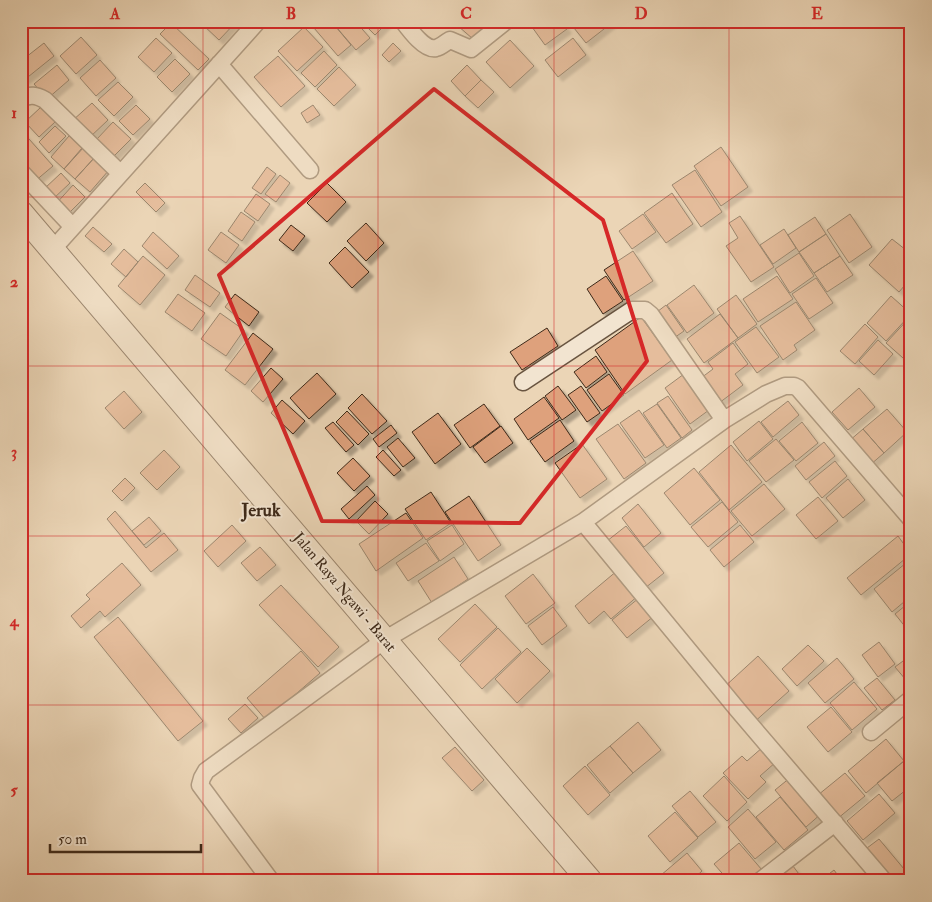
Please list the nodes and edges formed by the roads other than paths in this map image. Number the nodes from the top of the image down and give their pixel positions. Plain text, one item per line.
1 (258, 21) edge
2 (403, 21) edge
3 (506, 21) edge
4 (219, 64) junction
5 (21, 99) edge
6 (310, 170) dead end
7 (21, 172) edge
8 (120, 173) junction
9 (21, 213) edge
10 (63, 237) junction
11 (523, 382) dead end
12 (724, 420) junction
13 (911, 519) edge
14 (583, 522) junction
15 (386, 640) junction
16 (911, 699) edge
17 (871, 732) dead end
18 (835, 823) junction
19 (271, 881) edge
20 (590, 881) edge
21 (760, 881) edge
22 (884, 881) edge

1 - 4 street
2 - 3 street
4 - 6 street
4 - 8 street
5 - 8 street
7 - 10 street
8 - 10 street
9 - 10 main road, Jalan Raya Ngawi - Barat
10 - 15 main road, Jalan Raya Ngawi - Barat
11 - 12 street
12 - 13 street
12 - 14 street
14 - 15 street
14 - 18 street
15 - 19 street
15 - 20 main road, Jalan Raya Ngawi - Barat
16 - 17 street
18 - 21 street
18 - 22 street

